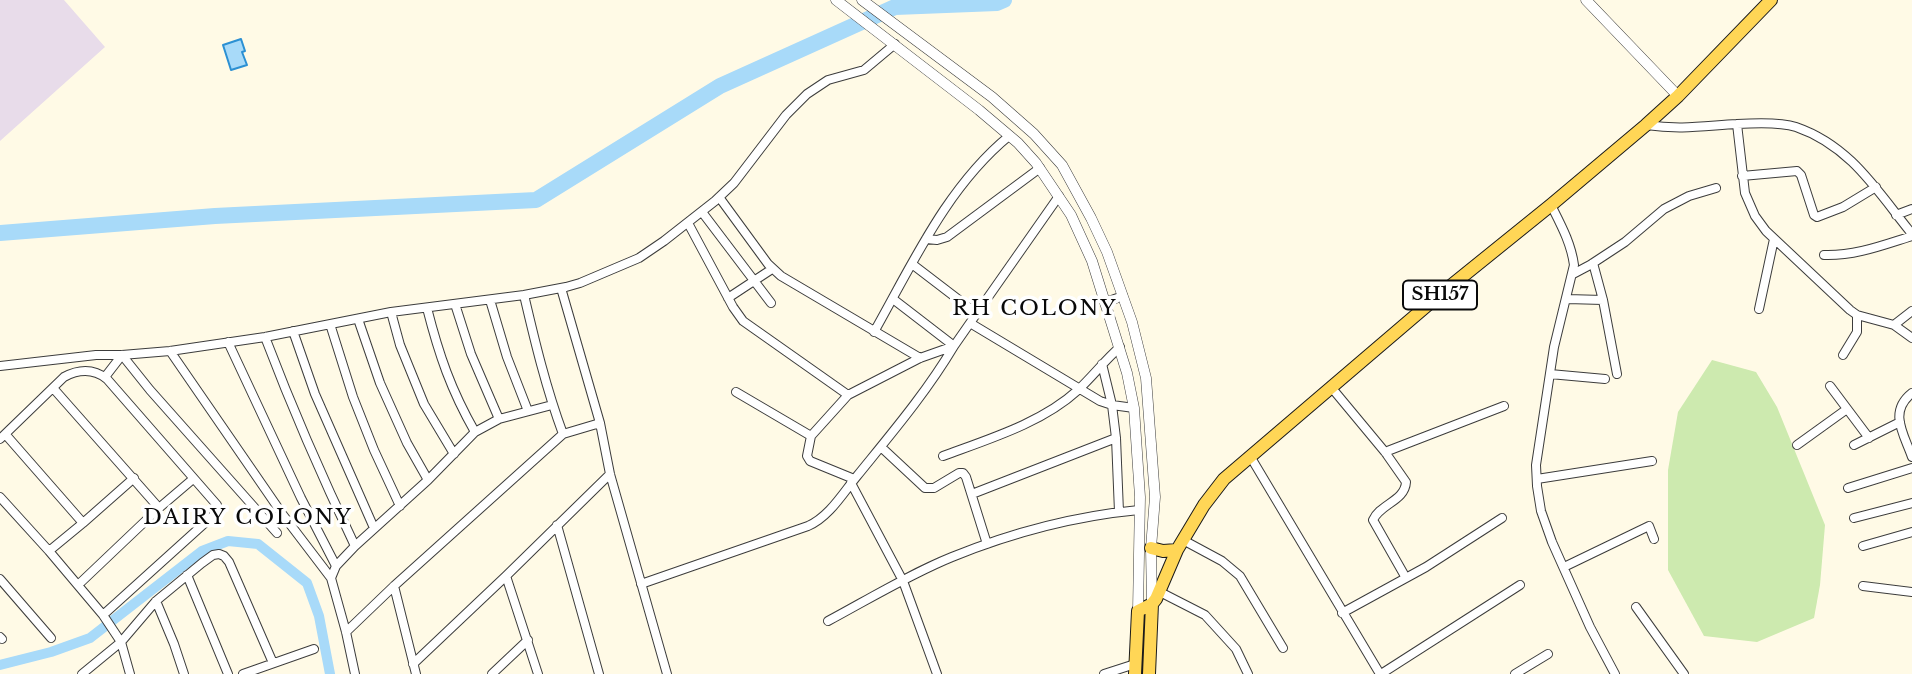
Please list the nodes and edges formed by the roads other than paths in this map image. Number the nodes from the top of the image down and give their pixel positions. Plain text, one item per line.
1 (836, 0) edge
2 (862, 0) edge
3 (1586, 0) edge
4 (1771, 0) edge
5 (892, 42) junction
6 (1678, 96) junction
7 (1737, 124) junction
8 (1646, 125) junction
9 (1005, 139) junction
10 (1036, 171) junction
11 (1742, 176) junction
12 (1875, 187) junction
13 (1716, 188) dead end
14 (1059, 196) junction
15 (719, 197) junction
16 (1551, 205) junction
17 (1912, 209) edge
18 (702, 212) junction
19 (1896, 215) junction
20 (688, 223) junction
21 (1912, 235) edge
22 (926, 239) junction
23 (1774, 239) junction
24 (1824, 255) dead end
25 (1593, 263) junction
26 (912, 264) junction
27 (772, 269) junction
28 (1573, 274) junction
29 (755, 282) junction
30 (563, 287) junction
31 (524, 295) junction
32 (1123, 296) junction
33 (728, 298) junction
34 (892, 299) junction
35 (1567, 299) junction
36 (490, 300) junction
37 (1603, 300) junction
38 (1106, 302) junction
39 (771, 303) dead end
40 (455, 304) junction
41 (427, 308) junction
42 (1759, 309) dead end
43 (391, 312) junction
44 (1912, 312) edge
45 (976, 313) junction
46 (1857, 314) junction
47 (358, 319) junction
48 (970, 323) junction
49 (330, 324) junction
50 (1894, 325) junction
51 (293, 331) junction
52 (874, 332) junction
53 (265, 337) junction
54 (1912, 338) edge
55 (228, 342) junction
56 (954, 346) junction
57 (1120, 347) junction
58 (170, 351) junction
59 (122, 355) junction
60 (1843, 355) dead end
61 (920, 358) junction
62 (1102, 364) junction
63 (0, 366) edge
64 (1550, 374) junction
65 (1617, 374) dead end
66 (105, 377) junction
67 (1605, 379) dead end
68 (1830, 386) dead end
69 (1331, 387) junction
70 (53, 388) junction
71 (1079, 389) junction
72 (736, 392) dead end
73 (1912, 393) edge
74 (848, 395) junction
75 (552, 405) junction
76 (1112, 405) junction
77 (1504, 406) dead end
78 (1135, 408) junction
79 (1847, 410) junction
80 (528, 411) junction
81 (499, 419) junction
82 (1900, 422) junction
83 (600, 423) junction
84 (475, 432) junction
85 (563, 434) junction
86 (811, 436) junction
87 (3, 437) edge
88 (1116, 438) junction
89 (1869, 438) junction
90 (1797, 445) dead end
91 (1854, 445) dead end
92 (1910, 446) edge
93 (881, 447) junction
94 (1385, 452) junction
95 (454, 454) junction
96 (943, 456) dead end
97 (1250, 456) junction
98 (1912, 457) edge
99 (1652, 461) dead end
100 (1912, 468) edge
101 (610, 474) junction
102 (134, 478) junction
103 (193, 479) junction
104 (428, 480) junction
105 (1536, 480) junction
106 (853, 481) junction
107 (1848, 488) dead end
108 (972, 494) junction
109 (0, 498) edge
110 (1912, 503) edge
111 (400, 506) junction
112 (159, 508) junction
113 (1139, 510) junction
114 (1119, 512) junction
115 (1502, 518) dead end
116 (1854, 518) dead end
117 (83, 523) junction
118 (557, 525) junction
119 (374, 528) junction
120 (1912, 532) edge
121 (278, 533) dead end
122 (1654, 539) dead end
123 (986, 544) junction
124 (1180, 545) junction
125 (355, 546) junction
126 (1863, 546) dead end
127 (1151, 548) junction
128 (49, 551) junction
129 (336, 566) junction
130 (1564, 567) junction
131 (187, 575) junction
132 (506, 576) junction
133 (331, 578) junction
134 (1406, 578) junction
135 (0, 579) edge
136 (903, 581) junction
137 (641, 584) junction
138 (78, 585) junction
139 (1520, 585) dead end
140 (394, 586) junction
141 (1863, 586) dead end
142 (1160, 592) junction
143 (1912, 592) edge
144 (156, 601) junction
145 (1152, 604) junction
146 (1636, 607) dead end
147 (1138, 611) junction
148 (1342, 613) junction
149 (103, 615) junction
150 (828, 621) dead end
151 (346, 632) junction
152 (51, 638) dead end
153 (528, 640) junction
154 (121, 642) junction
155 (1283, 648) dead end
156 (314, 649) dead end
157 (1548, 654) dead end
158 (273, 663) junction
159 (413, 664) junction
160 (1135, 669) edge
161 (1529, 670) edge
162 (82, 674) edge
163 (130, 674) edge
164 (184, 674) edge
165 (228, 674) edge
166 (243, 674) edge
167 (355, 674) edge
168 (416, 674) edge
169 (492, 674) edge
170 (538, 674) edge
171 (599, 674) edge
172 (667, 674) edge
173 (937, 674) edge
174 (1104, 674) edge
175 (1149, 674) edge
176 (1248, 674) edge
177 (1380, 674) edge
178 (1516, 674) edge
179 (1615, 674) edge
180 (1684, 674) edge

1 - 5 street
2 - 32 street
3 - 6 street
4 - 6 main road, SH157
5 - 9 street
5 - 15 street
6 - 8 main road, SH157
7 - 8 street
7 - 11 street
7 - 12 street
8 - 16 main road, SH157
9 - 10 street
9 - 22 street
10 - 14 street
10 - 22 street
11 - 12 street
11 - 23 street
12 - 19 street
13 - 25 street
14 - 38 street
14 - 45 street
15 - 18 street
15 - 27 street
16 - 28 street
16 - 69 main road, SH157
17 - 19 street
18 - 20 street
18 - 29 street
19 - 21 street
20 - 30 street
20 - 33 street
21 - 24 street
22 - 26 street
23 - 42 street
23 - 46 street
25 - 28 street
25 - 37 street
26 - 34 street
26 - 45 street
27 - 29 street
27 - 52 street
28 - 35 street
29 - 33 street
29 - 39 street
30 - 31 street
30 - 83 street
31 - 36 street
31 - 75 street
32 - 38 street
32 - 127 street
33 - 74 street
34 - 52 street
34 - 56 street
35 - 37 street
35 - 64 street
36 - 40 street
36 - 80 street
37 - 65 street
38 - 57 street
40 - 41 street
40 - 81 street
41 - 43 street
41 - 84 street
43 - 47 street
43 - 95 street
44 - 50 street
45 - 48 street
46 - 50 street
46 - 60 street
47 - 49 street
47 - 104 street
48 - 56 street
48 - 71 street
49 - 51 street
49 - 111 street
50 - 54 street
51 - 53 street
51 - 119 street
52 - 61 street
53 - 55 street
53 - 125 street
55 - 58 street
55 - 129 street
56 - 61 street
56 - 93 street
57 - 62 street
57 - 78 street
58 - 59 street
58 - 133 street
59 - 63 street
59 - 66 street
59 - 121 street
61 - 74 street
62 - 71 street
62 - 76 street
64 - 67 street
64 - 105 street
66 - 70 street
66 - 103 street
68 - 79 street
69 - 94 street
69 - 97 main road, SH157
70 - 87 street
70 - 102 street
71 - 76 street
71 - 96 street
72 - 86 street
73 - 82 street
74 - 86 street
75 - 80 street
75 - 85 street
76 - 78 street
76 - 88 street
77 - 94 street
78 - 113 street
79 - 89 street
79 - 90 street
80 - 81 street
81 - 84 street
82 - 89 street
82 - 92 street
83 - 85 street
83 - 101 street
84 - 95 street
85 - 140 street
86 - 106 street
87 - 117 street
88 - 108 street
88 - 114 street
89 - 91 street
92 - 98 street
93 - 106 street
93 - 108 street
94 - 134 street
95 - 104 street
97 - 124 main road, SH157
97 - 148 street
99 - 105 street
100 - 107 street
101 - 118 street
101 - 137 street
102 - 112 street
102 - 117 street
103 - 112 street
103 - 149 street
104 - 111 street
105 - 130 street
106 - 136 street
106 - 137 street
108 - 123 street
109 - 128 street
110 - 116 street
111 - 119 street
112 - 138 street
113 - 114 street
113 - 147 street
114 - 123 street
115 - 134 street
117 - 128 street
118 - 132 street
118 - 171 street
119 - 125 street
120 - 126 street
122 - 130 street
123 - 136 street
124 - 127 main road
124 - 142 main road, SH157
124 - 155 street
125 - 129 street
127 - 145 street
128 - 138 street
129 - 133 street
130 - 179 street
131 - 144 street
131 - 158 street
131 - 165 street
132 - 153 street
132 - 159 street
133 - 151 street
134 - 148 street
135 - 152 street
136 - 150 street
136 - 173 street
137 - 172 street
138 - 149 street
139 - 177 street
140 - 151 street
140 - 159 street
141 - 143 street
142 - 145 main road, SH157
142 - 176 street
144 - 154 street
144 - 164 street
145 - 147 main road, SH157
145 - 175 main road
146 - 180 street
147 - 160 main road
148 - 177 street
149 - 154 street
151 - 167 street
153 - 169 street
153 - 170 street
154 - 162 street
154 - 163 street
156 - 158 street
157 - 161 street
158 - 166 street
159 - 168 street
160 - 174 street
161 - 178 street

